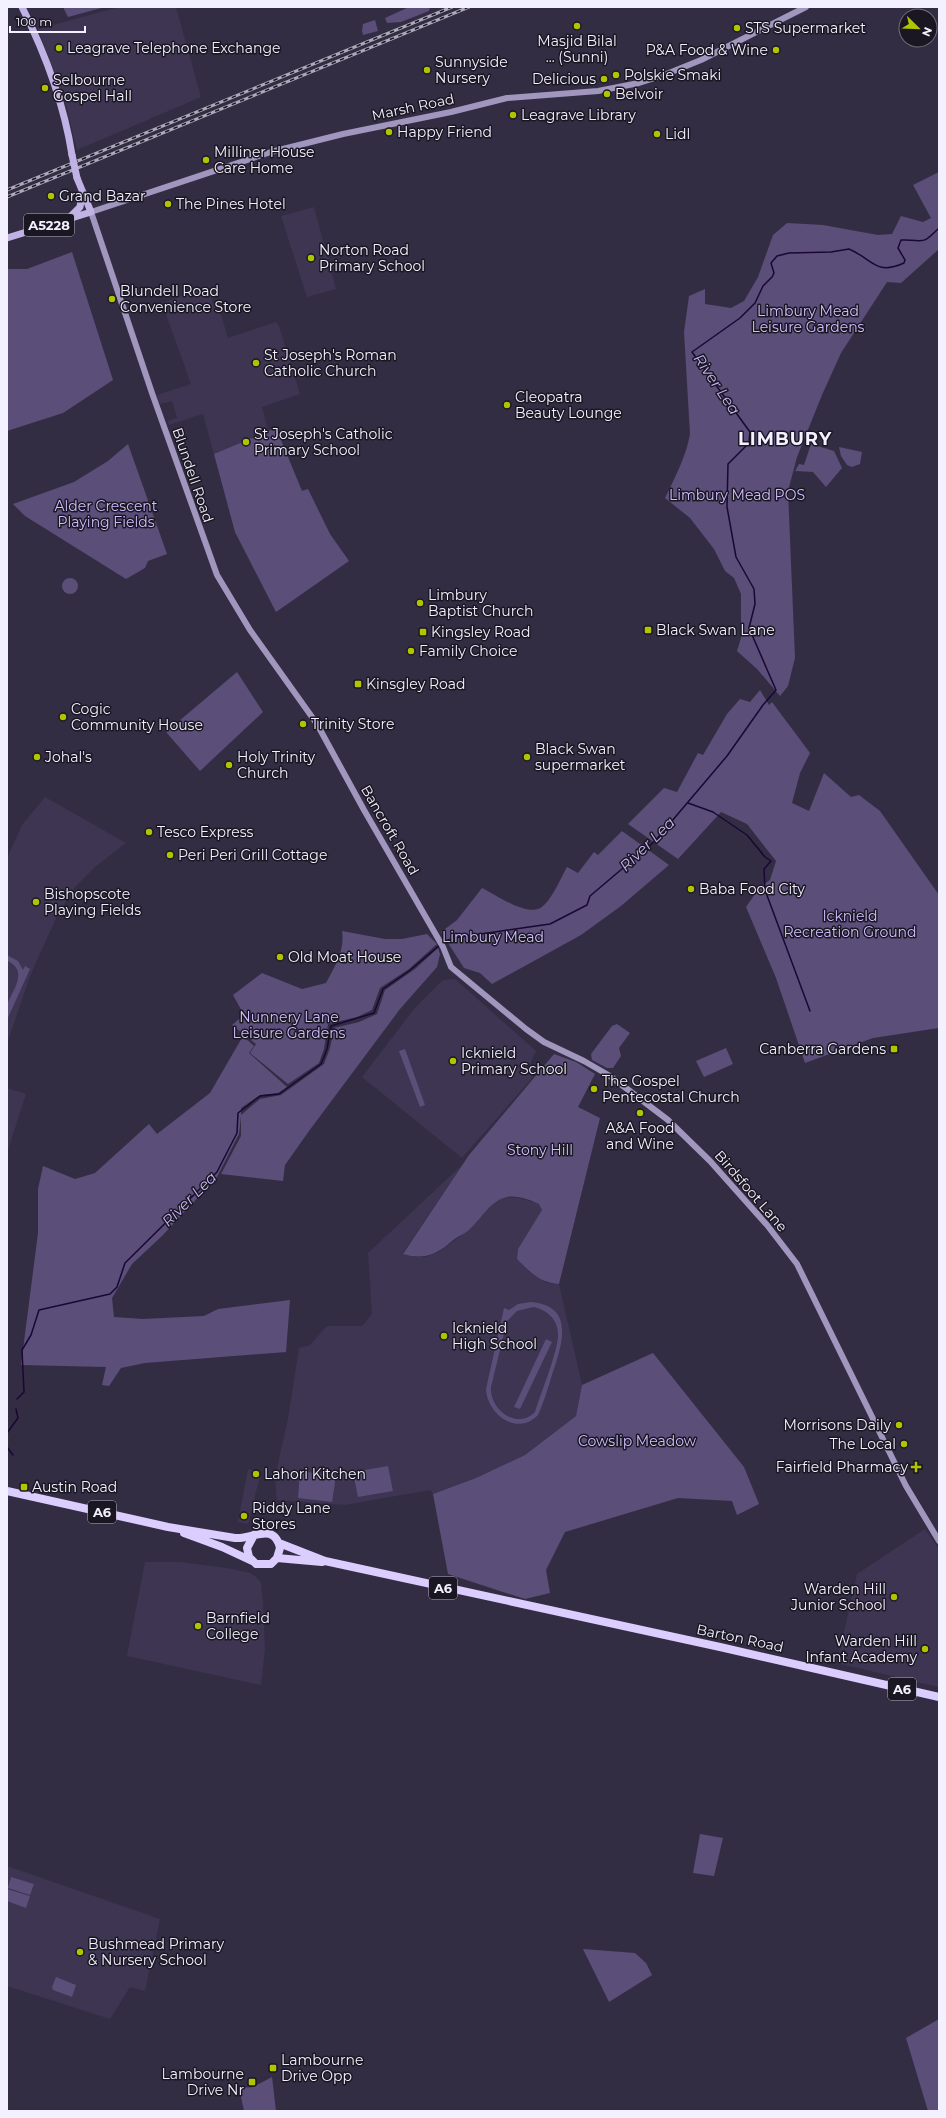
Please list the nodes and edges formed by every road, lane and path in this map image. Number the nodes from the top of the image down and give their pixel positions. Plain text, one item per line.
1 (22, 7) edge
2 (806, 7) edge
3 (82, 193) junction
4 (91, 212) junction
5 (68, 219) junction
6 (7, 238) edge
7 (317, 724) joint
8 (442, 945) joint
9 (7, 1491) edge
10 (168, 1527) junction
11 (254, 1535) junction
12 (939, 1541) edge
13 (279, 1543) junction
14 (277, 1558) junction
15 (252, 1561) junction
16 (325, 1561) junction
17 (939, 1697) edge

1 - 3 main road, A5228, bridge
2 - 4 street, Marsh Road
3 - 4 main road, A5228
3 - 5 main road
4 - 5 main road, A5228
4 - 7 street, Blundell Road
5 - 6 main road, A5228
7 - 8 street, Bancroft Road
8 - 12 street, Birdsfoot Lane
9 - 10 highway, A6
10 - 11 highway, A6
10 - 15 highway, A6
11 - 13 highway, A6
11 - 15 highway
13 - 14 highway
13 - 16 highway, A6
14 - 15 highway, A6
14 - 16 highway, A6
16 - 17 highway, Barton Road / A6

